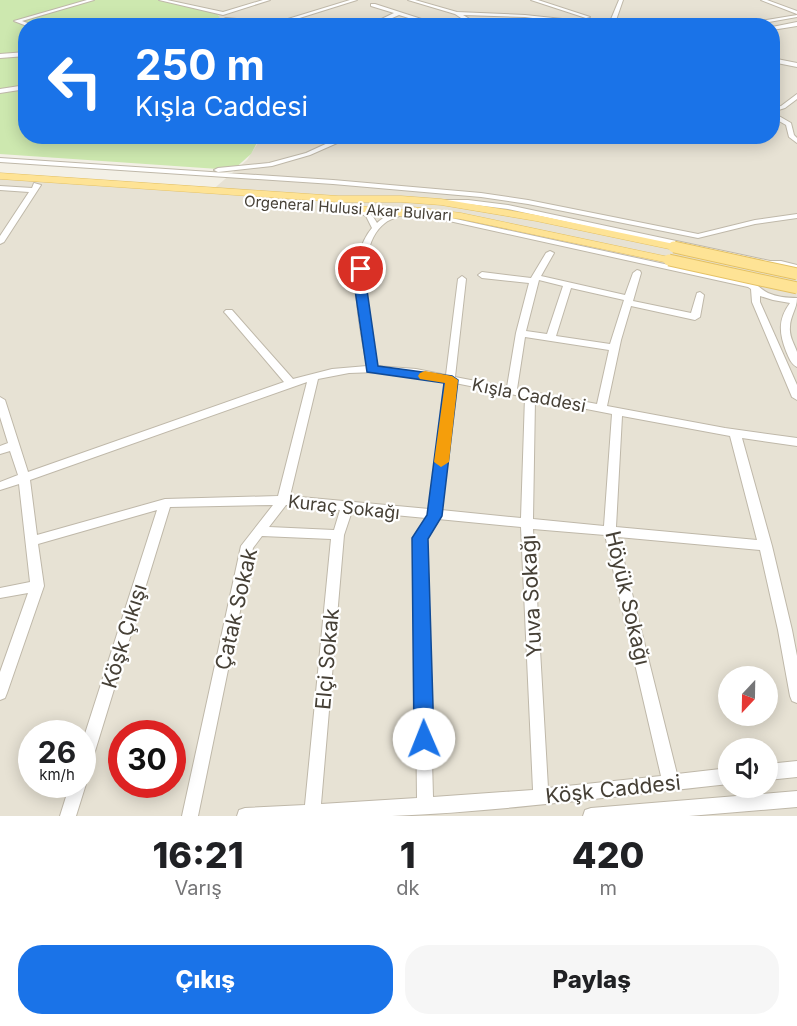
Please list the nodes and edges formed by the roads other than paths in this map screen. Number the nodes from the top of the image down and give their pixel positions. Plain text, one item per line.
1 (92, 0) edge
2 (161, 0) edge
3 (268, 0) edge
4 (355, 0) edge
5 (410, 0) edge
6 (439, 0) edge
7 (533, 0) edge
8 (558, 0) edge
9 (621, 0) edge
10 (763, 0) edge
11 (426, 4) junction
12 (215, 5) dead end
13 (373, 5) dead end
14 (556, 7) junction
15 (398, 13) junction
16 (457, 13) junction
17 (223, 14) junction
18 (797, 14) edge
19 (28, 18) edge
20 (225, 18) edge
21 (294, 18) edge
22 (387, 18) edge
23 (414, 18) edge
24 (467, 18) edge
25 (542, 18) edge
26 (587, 18) edge
27 (613, 18) edge
28 (777, 18) edge
29 (797, 24) edge
30 (780, 27) edge
31 (18, 55) edge
32 (0, 56) edge
33 (780, 56) edge
34 (794, 57) dead end
35 (780, 62) edge
36 (797, 65) edge
37 (780, 66) edge
38 (18, 88) edge
39 (0, 91) edge
40 (797, 96) edge
41 (780, 108) edge
42 (780, 118) edge
43 (797, 141) edge
44 (331, 144) edge
45 (0, 160) edge
46 (210, 174) junction
47 (0, 176) edge
48 (0, 183) edge
49 (35, 187) junction
50 (0, 188) edge
51 (441, 202) junction
52 (356, 208) junction
53 (413, 210) junction
54 (402, 213) junction
55 (797, 216) edge
56 (375, 227) junction
57 (0, 242) edge
58 (550, 253) dead end
59 (767, 263) junction
60 (797, 268) edge
61 (637, 273) dead end
62 (797, 274) edge
63 (482, 275) dead end
64 (462, 279) dead end
65 (535, 279) junction
66 (568, 284) junction
67 (752, 287) junction
68 (797, 288) edge
69 (700, 295) dead end
70 (628, 301) junction
71 (797, 301) edge
72 (229, 312) dead end
73 (521, 333) junction
74 (550, 338) junction
75 (614, 348) junction
76 (797, 364) edge
77 (372, 369) junction
78 (313, 377) junction
79 (452, 380) junction
80 (291, 383) junction
81 (511, 392) junction
82 (530, 395) junction
83 (797, 397) edge
84 (0, 400) edge
85 (601, 408) junction
86 (617, 411) junction
87 (735, 434) junction
88 (797, 442) edge
89 (14, 445) junction
90 (0, 450) edge
91 (24, 477) junction
92 (0, 486) edge
93 (283, 500) junction
94 (165, 503) junction
95 (347, 507) junction
96 (435, 516) junction
97 (527, 523) junction
98 (610, 529) junction
99 (259, 531) junction
100 (338, 535) junction
101 (33, 541) junction
102 (766, 546) junction
103 (37, 586) junction
104 (0, 593) edge
105 (794, 656) edge
106 (0, 693) edge
107 (797, 696) edge
108 (96, 724) edge
109 (797, 769) edge
110 (778, 771) edge
111 (718, 778) edge
112 (671, 783) junction
113 (541, 797) junction
114 (74, 798) edge
115 (797, 799) edge
116 (425, 806) junction
117 (312, 812) junction
118 (68, 816) edge
119 (190, 816) edge
120 (245, 816) edge
121 (591, 816) edge
122 (596, 816) edge

1 - 19 street
2 - 17 street
3 - 17 street
4 - 21 street
5 - 11 street
6 - 11 street
7 - 14 street
8 - 14 street
9 - 27 street
10 - 18 street
11 - 16 street
12 - 17 street
13 - 15 street
14 - 26 street
15 - 22 street
15 - 23 street
16 - 24 street
16 - 25 street
17 - 20 street
18 - 28 street
29 - 30 street
31 - 32 street
33 - 34 street
35 - 36 street
36 - 37 street
38 - 39 street
40 - 41 street
42 - 43 street
44 - 46 street
45 - 46 street
46 - 55 street
47 - 51 main road, Orgeneral Hulusi Akar Bulvarı
48 - 49 main road, Orgeneral Hulusi Akar Bulvarı
49 - 50 street
49 - 52 main road, Orgeneral Hulusi Akar Bulvarı
49 - 57 street
51 - 59 street
51 - 62 main road, Orgeneral Hulusi Akar Bulvarı, bridge
52 - 54 main road, Orgeneral Hulusi Akar Bulvarı
52 - 56 street
53 - 54 main road, Orgeneral Hulusi Akar Bulvarı
53 - 67 street
53 - 68 main road, Orgeneral Hulusi Akar Bulvarı, bridge
54 - 56 street
56 - 77 street
58 - 65 street
59 - 60 street
59 - 67 street
61 - 70 street
63 - 65 street
64 - 79 street
65 - 66 street
65 - 73 street
66 - 70 street
66 - 74 street
67 - 71 street
67 - 83 street
69 - 70 street
70 - 75 street
71 - 76 street
72 - 80 street
73 - 74 street
73 - 81 street
74 - 75 street
75 - 85 street
77 - 78 street, Kışla Caddesi
77 - 79 street, Kışla Caddesi
78 - 80 street, Kışla Caddesi
78 - 93 street, Çatak Sokak
79 - 81 street, Kışla Caddesi
79 - 96 street
80 - 91 street, Kışla Caddesi
81 - 82 street, Kışla Caddesi
82 - 85 street, Kışla Caddesi
82 - 97 street, Yuva Sokağı
84 - 89 street
85 - 86 street, Kışla Caddesi
86 - 87 street, Kışla Caddesi
86 - 98 street, Höyük Sokağı
87 - 88 street, Kışla Caddesi
87 - 102 street
89 - 90 street
89 - 91 street
91 - 92 street, Kışla Caddesi
91 - 101 street
93 - 94 street, Kuraç Sokağı
93 - 95 street, Kuraç Sokağı
93 - 99 street, Çatak Sokak
94 - 101 street, Kuraç Sokağı
94 - 108 street, Köşk Çıkışı
95 - 96 street, Kuraç Sokağı
95 - 100 street, Elçi Sokak
96 - 97 street, Kuraç Sokağı
96 - 116 street
97 - 98 street, Kuraç Sokağı
97 - 113 street, Yuva Sokağı
98 - 102 street, Kuraç Sokağı
98 - 112 street, Höyük Sokağı
99 - 100 street
99 - 119 street, Çatak Sokak
100 - 117 street, Elçi Sokak
101 - 103 street
102 - 105 street
103 - 104 street
103 - 106 street
105 - 107 street
109 - 110 street
111 - 112 street, Köşk Caddesi
112 - 113 street, Köşk Caddesi
113 - 116 street, Köşk Caddesi
114 - 118 street
115 - 122 street, Köşk Caddesi
116 - 117 street, Köşk Caddesi
117 - 120 street, Köşk Caddesi
121 - 122 street, Köşk Caddesi

